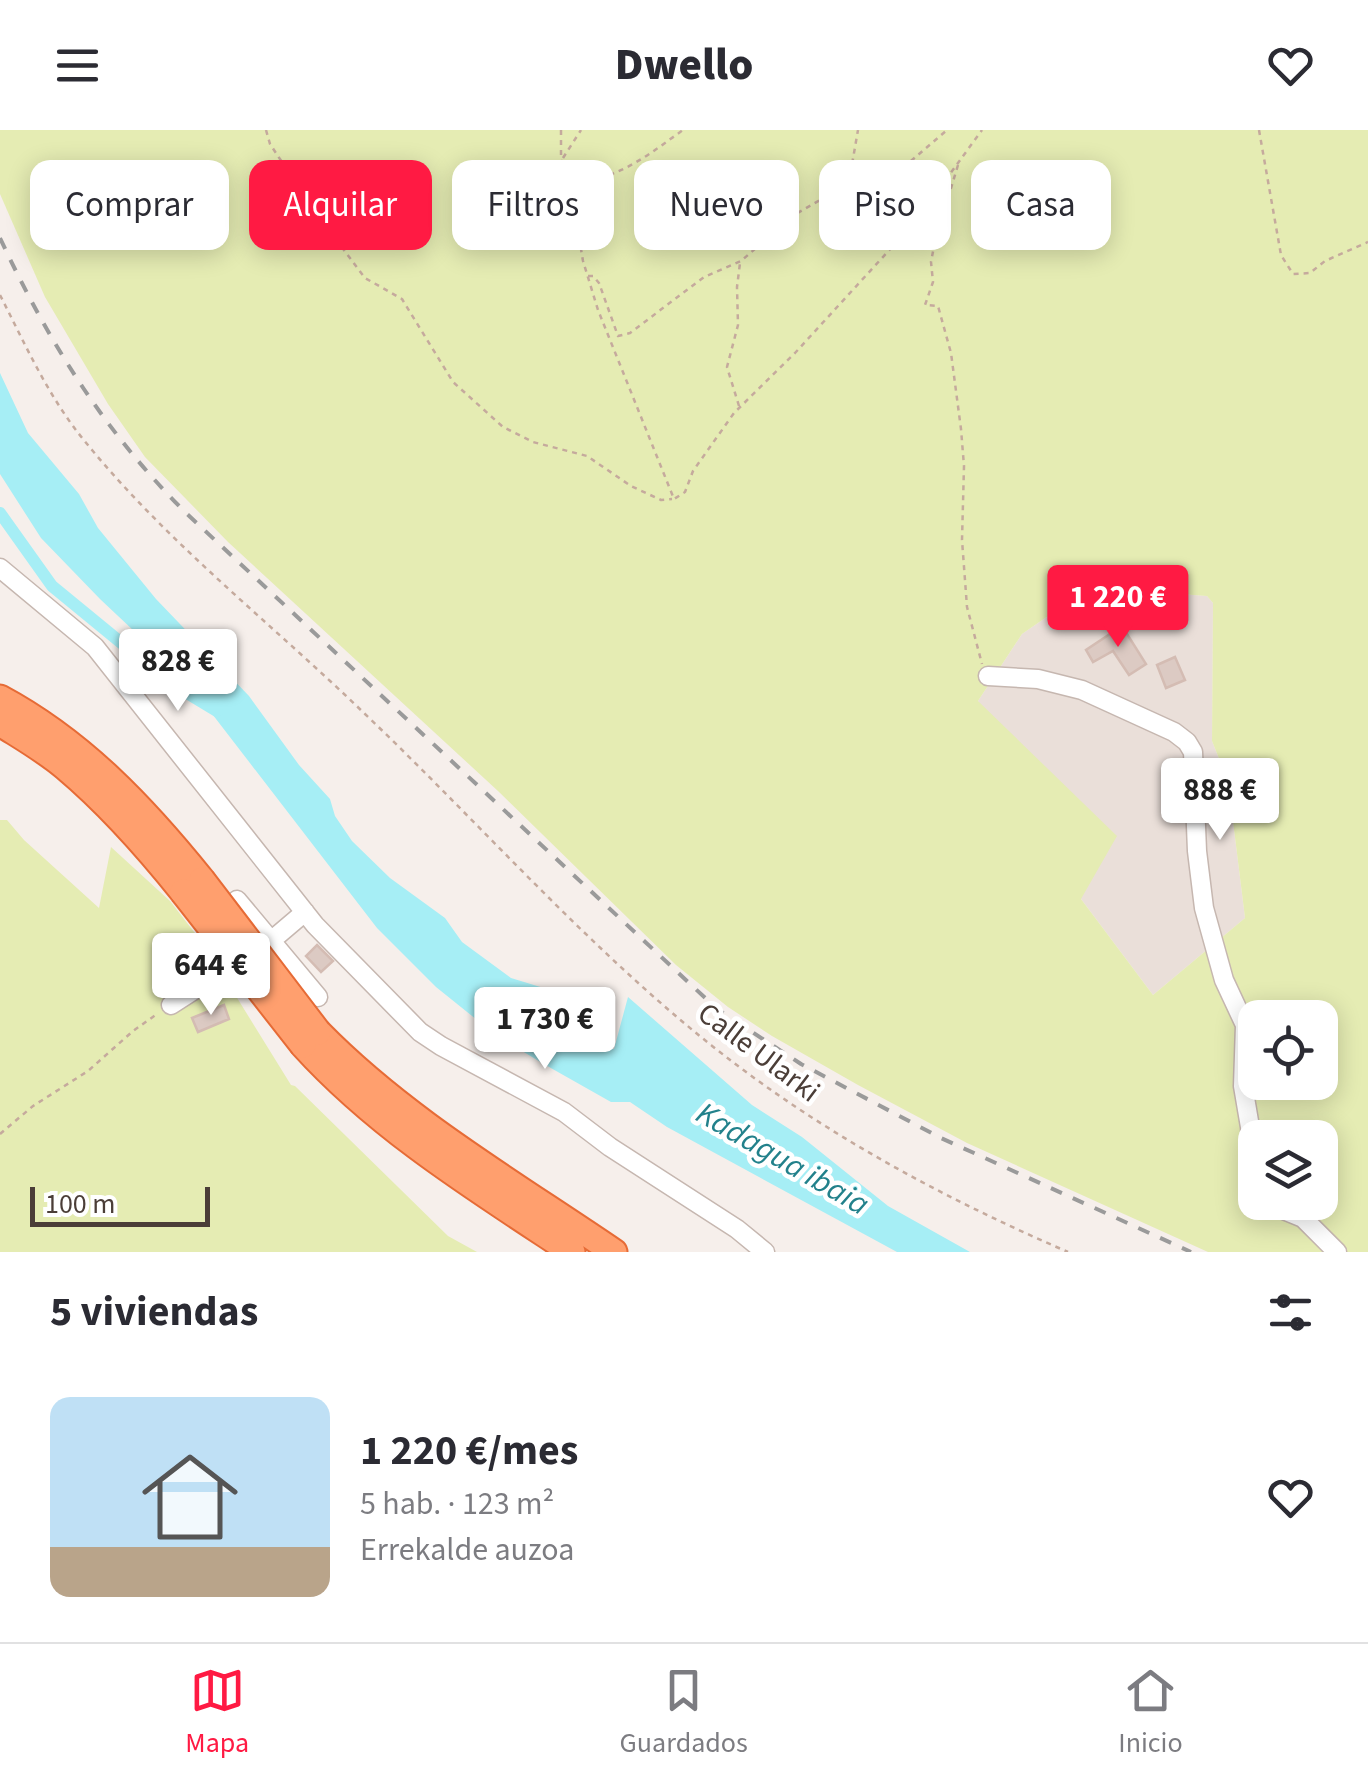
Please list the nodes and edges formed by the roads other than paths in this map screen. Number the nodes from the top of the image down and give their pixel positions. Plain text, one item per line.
1 (0, 568) edge
2 (988, 676) road end
3 (0, 698) edge
4 (0, 723) edge
5 (192, 886) junction
6 (237, 900) dead end
7 (305, 912) junction
8 (272, 940) junction
9 (318, 997) dead end
10 (171, 1005) road end
11 (311, 1039) junction
12 (1249, 1120) edge
13 (1305, 1220) edge
14 (572, 1252) edge
15 (614, 1252) edge
16 (766, 1252) edge
17 (1337, 1252) edge

1 - 7 street
2 - 12 street
3 - 5 highway
4 - 5 highway
5 - 11 highway, bridge
6 - 8 street
7 - 8 street
7 - 16 street
8 - 9 street
8 - 10 street
11 - 14 highway
11 - 15 highway
13 - 17 street

